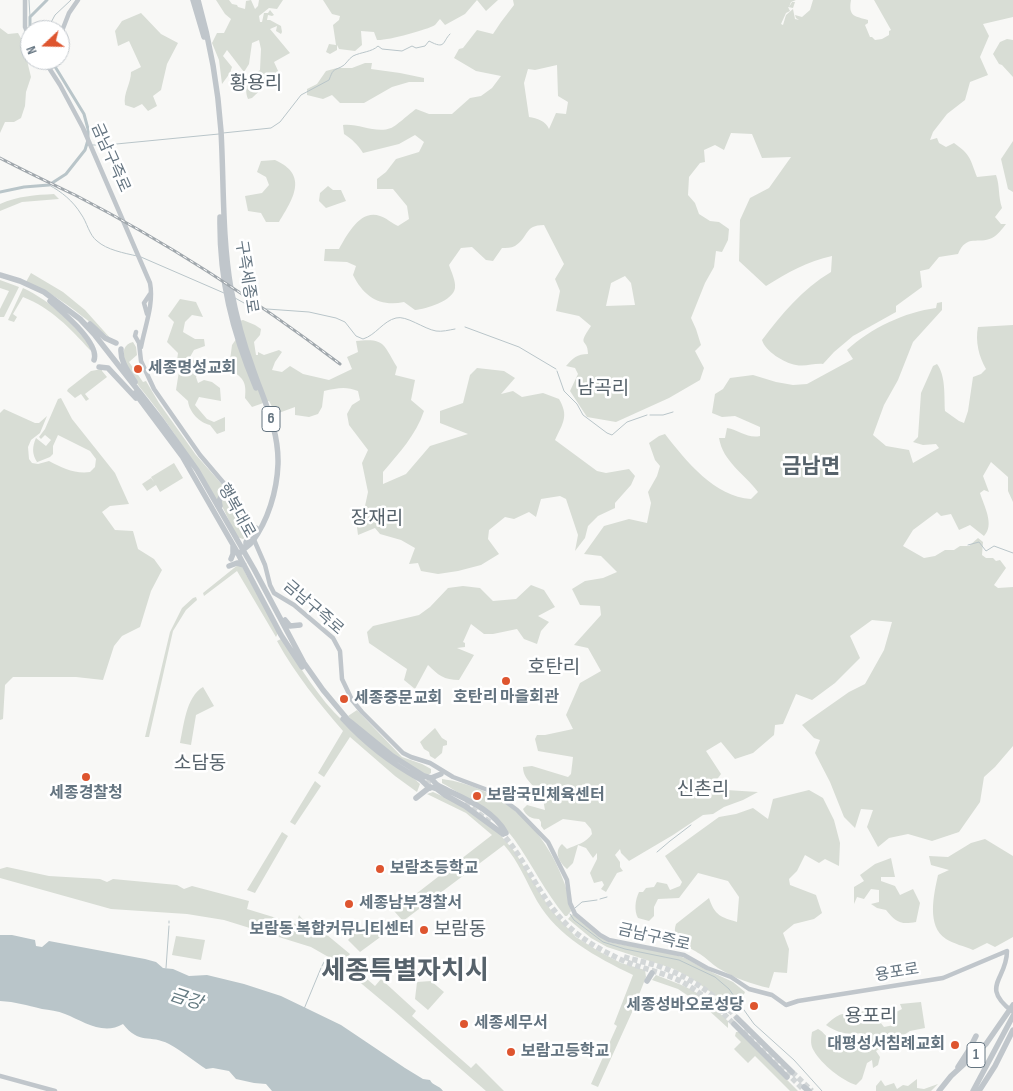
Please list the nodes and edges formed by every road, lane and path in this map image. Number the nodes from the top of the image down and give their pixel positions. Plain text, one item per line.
1 (25, 0) edge
2 (78, 0) edge
3 (196, 0) edge
4 (25, 20) edge
5 (66, 20) edge
6 (51, 70) edge
7 (219, 129) junction
8 (220, 139) junction
9 (0, 276) edge
10 (44, 292) junction
11 (50, 301) junction
12 (148, 305) junction
13 (136, 332) junction
14 (142, 336) junction
15 (137, 339) junction
16 (116, 343) dead end
17 (121, 349) dead end
18 (140, 350) junction
19 (94, 360) dead end
20 (100, 367) dead end
21 (160, 422) junction
22 (184, 456) junction
23 (233, 495) junction
24 (223, 518) junction
25 (229, 531) junction
26 (246, 545) junction
27 (229, 566) dead end
28 (252, 566) junction
29 (245, 567) junction
30 (256, 581) dead end
31 (269, 596) junction
32 (292, 639) junction
33 (302, 663) junction
34 (412, 773) junction
35 (437, 778) junction
36 (445, 790) junction
37 (422, 791) junction
38 (504, 833) tunnel mouth
39 (786, 1005) joint
40 (726, 1006) dead end
41 (720, 1011) dead end
42 (1012, 1011) edge
43 (737, 1018) tunnel mouth
44 (734, 1024) tunnel mouth
45 (1013, 1030) edge
46 (748, 1033) junction
47 (976, 1036) dead end
48 (0, 1077) edge
49 (940, 1089) edge
50 (45, 1091) edge
51 (55, 1091) edge
52 (973, 1091) edge
53 (979, 1091) edge

1 - 4 main road
2 - 5 main road
3 - 7 highway, 구즉세종로 / 6
3 - 7 highway, 구즉세종로 / 6
6 - 12 main road, 금남구즉로
7 - 8 highway, 구즉세종로 / 6
8 - 26 highway, 구즉세종로 / 6
8 - 26 highway, 구즉세종로 / 6
9 - 10 highway, 행복대로
9 - 11 highway, 행복대로
10 - 16 highway
10 - 21 highway, 행복대로
11 - 19 highway
11 - 21 highway, 행복대로
12 - 13 main road, 금남구즉로
12 - 14 main road, 금남구즉로
13 - 14 main road
13 - 15 main road, 금남구즉로
14 - 15 main road
14 - 18 main road, 금남구즉로
15 - 18 main road, 금남구즉로
17 - 21 highway
18 - 23 main road, 금남구즉로
20 - 21 highway
21 - 22 highway, 행복대로
22 - 24 highway, 행복대로
22 - 25 highway, 행복대로
23 - 24 highway
23 - 35 main road, 금남구즉로
24 - 25 highway, 행복대로
25 - 26 highway, 행복대로
25 - 26 highway
25 - 26 highway, 행복대로
26 - 28 highway, 행복대로
26 - 29 highway, 행복대로
27 - 29 highway
28 - 29 highway
28 - 31 highway, 행복대로
29 - 33 highway, 행복대로
30 - 33 highway
31 - 32 highway, 행복대로
31 - 32 highway
32 - 33 highway, 행복대로
33 - 34 highway, 행복대로
34 - 35 highway, 행복대로
34 - 37 highway
35 - 36 highway
35 - 36 highway, 행복대로
35 - 37 highway
35 - 39 main road, 금남구즉로
36 - 37 highway
36 - 38 highway, 행복대로
39 - 42 main road, 용포로
40 - 41 highway
42 - 49 highway, 1
42 - 52 highway, 1
43 - 46 highway
44 - 46 highway
45 - 53 highway
46 - 46 highway
47 - 49 highway
48 - 50 main road
48 - 51 main road

